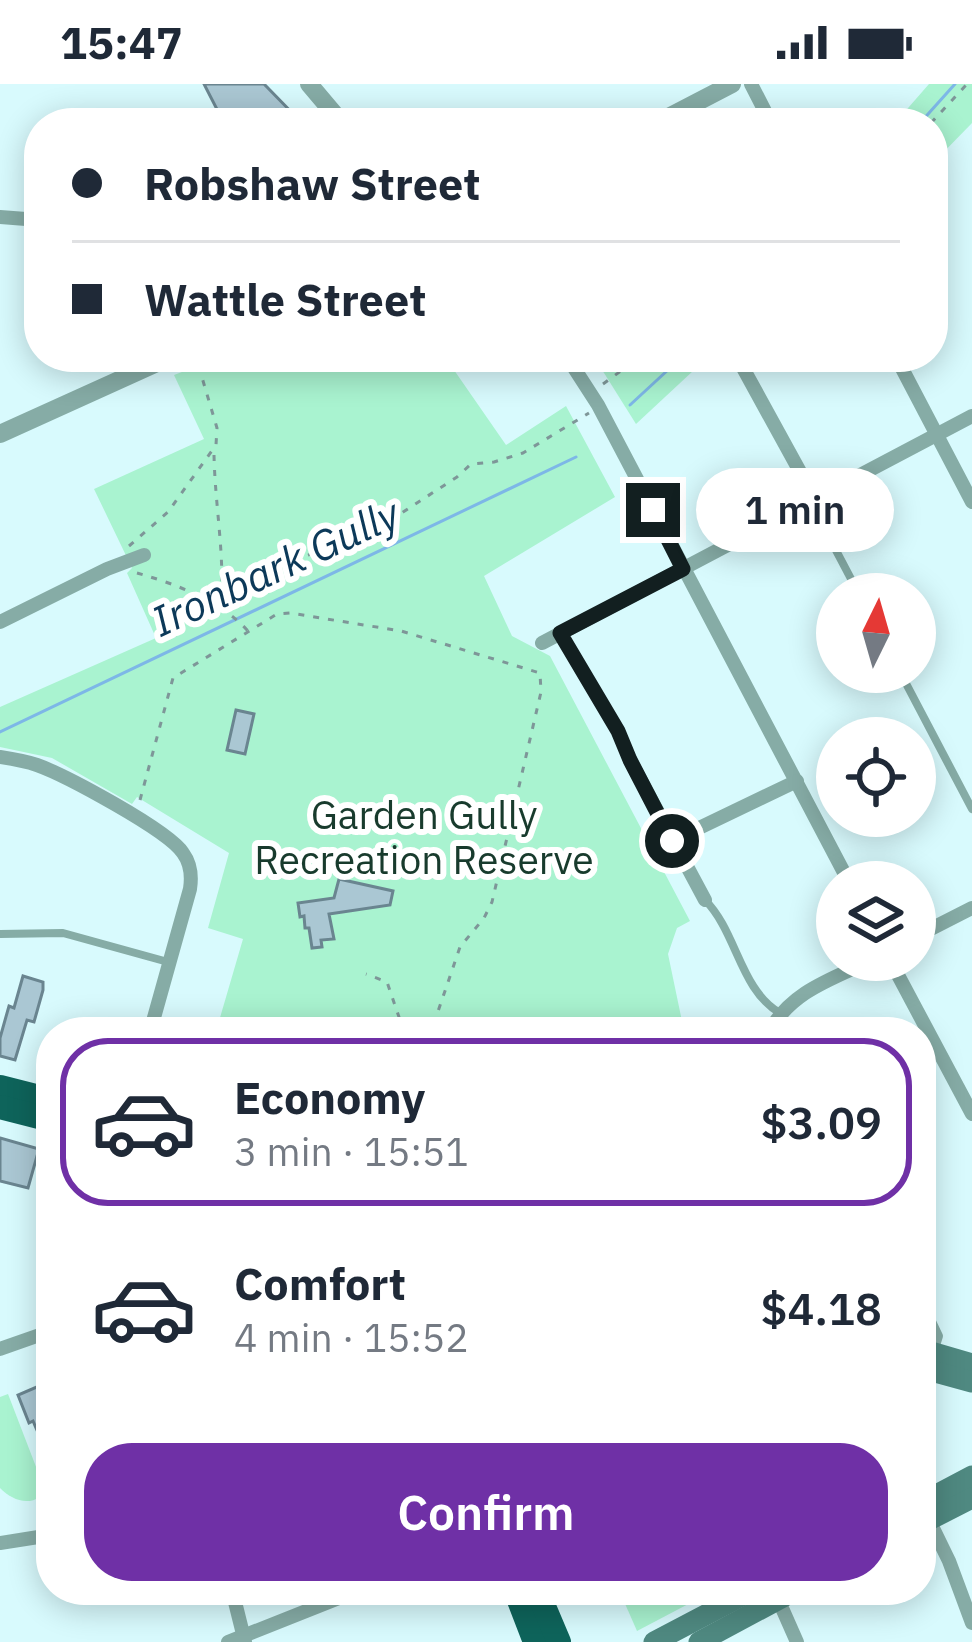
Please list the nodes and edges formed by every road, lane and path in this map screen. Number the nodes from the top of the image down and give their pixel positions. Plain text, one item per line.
1 (309, 84) edge
2 (732, 84) edge
3 (967, 84) edge
4 (329, 108) edge
5 (686, 108) edge
6 (945, 108) edge
7 (137, 372) edge
8 (201, 372) edge
9 (577, 372) edge
10 (620, 372) edge
11 (745, 372) edge
12 (904, 372) edge
13 (598, 405) junction
14 (972, 416) edge
15 (0, 434) edge
16 (937, 435) junction
17 (214, 449) junction
18 (812, 501) junction
19 (972, 502) edge
20 (144, 555) dead end
21 (121, 558) junction
22 (683, 569) junction
23 (848, 573) edge
24 (220, 608) junction
25 (0, 622) edge
26 (248, 632) junction
27 (560, 633) junction
28 (542, 643) dead end
29 (911, 693) edge
30 (0, 757) edge
31 (630, 760) joint
32 (796, 781) junction
33 (140, 800) dead end
34 (972, 809) edge
35 (672, 841) junction
36 (838, 861) edge
37 (705, 900) joint
38 (972, 908) edge
39 (936, 927) edge
40 (0, 934) edge
41 (170, 962) junction
42 (366, 974) dead end
43 (828, 981) edge
44 (901, 981) edge
45 (781, 1013) junction
46 (154, 1017) edge
47 (399, 1017) edge
48 (436, 1017) edge
49 (778, 1017) edge
50 (920, 1017) edge
51 (936, 1046) edge
52 (0, 1087) edge
53 (36, 1096) edge
54 (0, 1106) edge
55 (972, 1114) edge
56 (36, 1116) edge
57 (36, 1336) edge
58 (0, 1349) edge
59 (936, 1359) edge
60 (936, 1363) edge
61 (972, 1364) edge
62 (972, 1382) edge
63 (972, 1476) edge
64 (972, 1498) edge
65 (936, 1506) edge
66 (936, 1512) edge
67 (36, 1537) edge
68 (936, 1537) edge
69 (0, 1543) edge
70 (234, 1605) edge
71 (323, 1605) edge
72 (521, 1605) edge
73 (543, 1605) edge
74 (725, 1605) edge
75 (762, 1605) edge
76 (786, 1605) edge
77 (972, 1623) edge
78 (239, 1640) edge
79 (535, 1642) edge
80 (559, 1642) edge
81 (655, 1642) edge
82 (699, 1642) edge
83 (797, 1642) edge

1 - 4 street
2 - 5 street
3 - 6 path
7 - 15 street
8 - 17 path
9 - 13 street
10 - 13 path
11 - 18 street
12 - 16 street
13 - 22 street
13 - 24 path
14 - 16 street
16 - 18 street
16 - 19 street
17 - 21 path
17 - 24 path
18 - 22 street
18 - 23 lane
20 - 21 street
21 - 24 path
21 - 25 street
22 - 27 street
22 - 32 street
24 - 26 path
26 - 33 path
26 - 48 path
27 - 28 street
27 - 31 lane
29 - 34 lane
30 - 41 street
31 - 35 street
32 - 35 street
32 - 36 street
35 - 37 street
37 - 45 lane
38 - 39 street
40 - 41 lane
41 - 46 street
42 - 47 path
43 - 45 street
44 - 50 street
45 - 49 street
51 - 55 street
52 - 53 highway
54 - 56 highway
57 - 58 street
59 - 61 main road
60 - 62 main road
63 - 65 main road
64 - 66 main road
67 - 69 street
68 - 77 street
70 - 78 street
71 - 78 street
72 - 79 highway
73 - 80 highway
74 - 81 main road
75 - 82 main road
76 - 83 street

